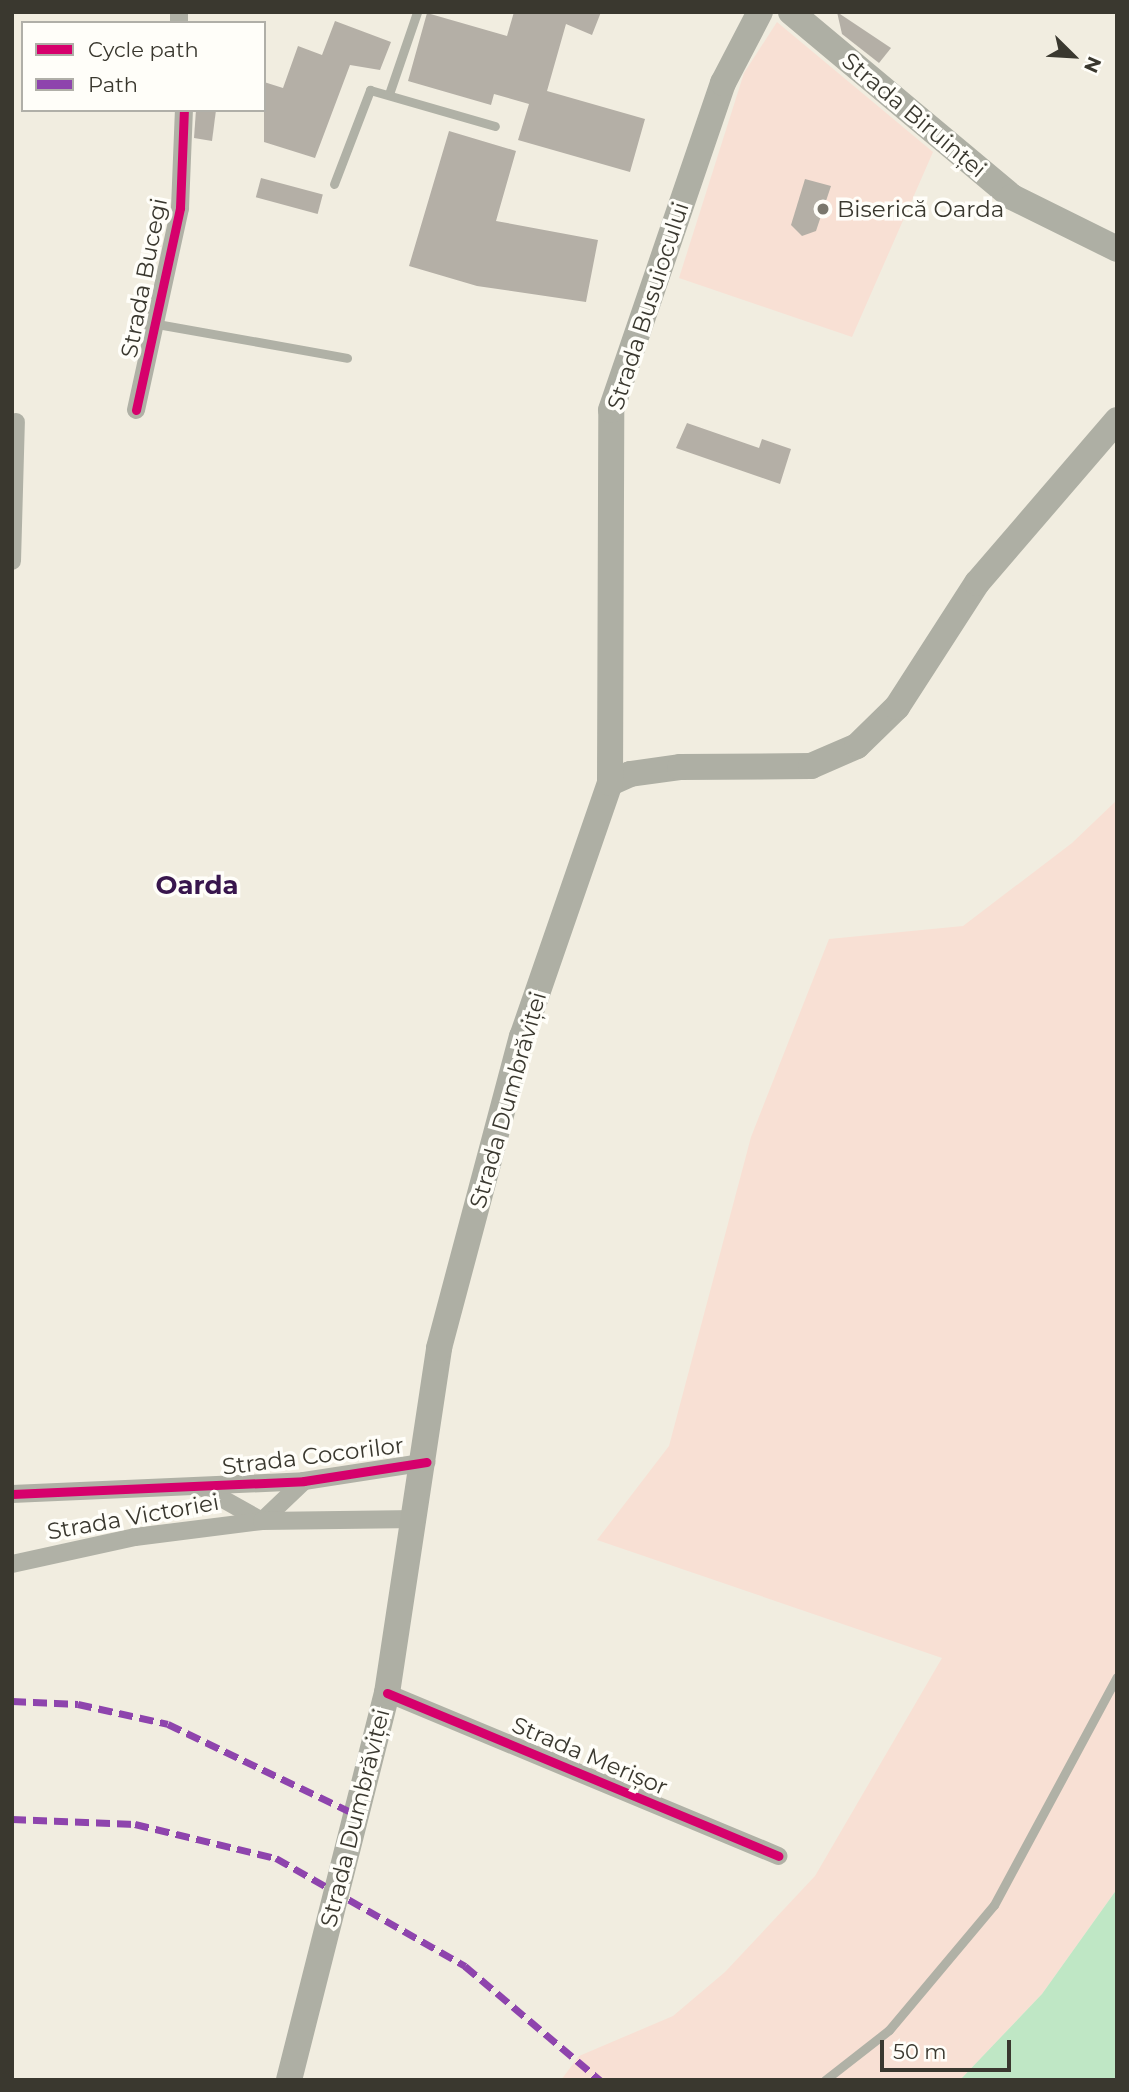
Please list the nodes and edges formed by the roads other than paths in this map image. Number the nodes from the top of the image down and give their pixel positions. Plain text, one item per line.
1 (417, 12) edge
2 (760, 12) edge
3 (791, 12) edge
4 (389, 94) junction
5 (184, 112) edge
6 (495, 126) dead end
7 (334, 184) dead end
8 (1117, 249) edge
9 (157, 324) junction
10 (347, 358) dead end
11 (136, 410) dead end
12 (1117, 420) edge
13 (16, 422) dead end
14 (12, 561) edge
15 (610, 783) junction
16 (426, 1462) junction
17 (304, 1481) junction
18 (205, 1489) junction
19 (12, 1494) edge
20 (416, 1519) junction
21 (262, 1521) junction
22 (12, 1564) edge
23 (1117, 1677) edge
24 (387, 1692) junction
25 (778, 1856) dead end
26 (289, 2080) edge
27 (825, 2080) edge

1 - 4 lane
2 - 15 main road, Strada Busuiocului
3 - 8 main road, Strada Biruinței
4 - 6 lane
4 - 7 lane
5 - 9 street, Strada Bucegi
9 - 10 lane
9 - 11 street, Strada Bucegi
12 - 15 main road
13 - 14 street
15 - 16 main road, Strada Dumbrăviței
16 - 17 street, Strada Cocorilor
16 - 20 main road, Strada Dumbrăviței
17 - 18 street, Strada Cocorilor
17 - 21 street
18 - 19 street, Strada Cocorilor
18 - 21 street
20 - 21 street
20 - 24 main road, Strada Dumbrăviței
21 - 22 street, Strada Victoriei
23 - 27 lane
24 - 25 street, Strada Merișor
24 - 26 main road, Strada Dumbrăviței

